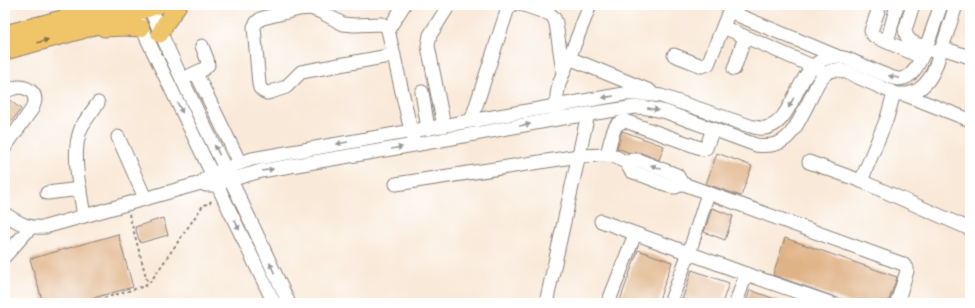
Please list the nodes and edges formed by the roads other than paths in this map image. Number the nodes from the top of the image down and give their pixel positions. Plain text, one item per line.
1 (115, 5) edge
2 (178, 5) edge
3 (404, 5) edge
4 (449, 5) edge
5 (512, 5) edge
6 (524, 5) edge
7 (590, 5) edge
8 (880, 5) edge
9 (897, 5) edge
10 (913, 5) edge
11 (956, 5) edge
12 (727, 6) edge
13 (144, 7) edge
14 (939, 10) edge
15 (951, 21) junction
16 (723, 27) junction
17 (141, 28) junction
18 (82, 30) junction
19 (388, 30) junction
20 (5, 34) edge
21 (160, 34) junction
22 (745, 37) junction
23 (887, 42) junction
24 (202, 46) dead end
25 (5, 51) edge
26 (941, 51) junction
27 (923, 53) junction
28 (394, 55) junction
29 (674, 55) dead end
30 (836, 56) junction
31 (970, 57) edge
32 (570, 58) junction
33 (813, 66) junction
34 (734, 69) dead end
35 (827, 72) junction
36 (196, 73) junction
37 (563, 74) junction
38 (182, 79) junction
39 (169, 85) junction
40 (5, 91) edge
41 (422, 92) dead end
42 (898, 94) junction
43 (661, 96) junction
44 (98, 103) dead end
45 (556, 106) junction
46 (588, 114) junction
47 (724, 117) junction
48 (557, 119) junction
49 (970, 120) edge
50 (471, 121) junction
51 (444, 126) junction
52 (428, 129) junction
53 (716, 130) junction
54 (411, 132) junction
55 (118, 137) dead end
56 (414, 145) junction
57 (5, 147) edge
58 (607, 155) junction
59 (579, 156) junction
60 (810, 162) dead end
61 (240, 163) junction
62 (228, 174) junction
63 (861, 181) junction
64 (216, 182) junction
65 (396, 184) dead end
66 (80, 189) junction
67 (47, 193) dead end
68 (708, 193) junction
69 (145, 198) junction
70 (5, 214) edge
71 (84, 216) junction
72 (601, 221) dead end
73 (969, 225) edge
74 (31, 227) junction
75 (635, 234) junction
76 (7, 250) edge
77 (688, 253) junction
78 (746, 274) junction
79 (801, 299) edge
80 (274, 303) edge
81 (289, 303) edge
82 (546, 303) edge
83 (608, 303) edge
84 (670, 303) edge
85 (736, 303) edge
86 (830, 303) edge
87 (897, 303) edge

1 - 20 main road
2 - 21 main road
3 - 19 street
4 - 51 street
5 - 50 street
6 - 37 street
7 - 32 street
8 - 23 street
9 - 23 street
10 - 27 street
11 - 15 street
12 - 16 street
12 - 30 street
13 - 17 street
13 - 18 main road
13 - 21 street
14 - 15 street
14 - 27 street
15 - 26 street
16 - 22 street
16 - 29 street
17 - 18 main road
17 - 39 street
25 -> 18 main road
19 - 28 street
19 - 28 street
21 - 38 street
22 - 33 street
22 - 34 street
23 - 27 street
24 - 36 street
26 - 27 street
26 - 31 street
26 - 42 street
27 -> 30 street
28 - 54 street
30 - 33 street
32 - 37 street
32 - 43 street
33 - 35 street
33 -> 47 street
35 - 42 street
35 - 53 street
36 - 38 street
36 - 61 street
37 - 45 street
38 - 39 street
62 -> 38 street
39 -> 64 street
40 - 57 street
41 - 52 street
42 - 49 street
42 - 63 street
43 -> 45 street
43 - 47 street
44 - 66 street
45 - 48 street
45 - 50 street
46 - 48 street
46 -> 53 street
46 - 59 street
47 - 53 street
56 -> 48 street
50 - 51 street
51 - 52 street
52 - 54 street
53 - 58 street
54 - 56 street
54 -> 61 street
55 - 69 street
62 -> 56 street
58 - 59 street
58 - 68 street
59 - 65 street
59 - 82 street
60 - 63 street
61 - 62 street
62 - 64 street
81 -> 62 street
63 - 73 street
64 - 69 street
64 -> 80 street
66 - 67 street
66 - 71 street
68 - 77 street
68 - 87 street
69 - 71 street
70 - 74 street
71 - 74 street
72 - 75 street
74 - 76 street
75 - 77 street
75 - 83 street
77 - 78 street
77 - 84 street
78 - 79 street
78 - 85 street
79 - 86 street

